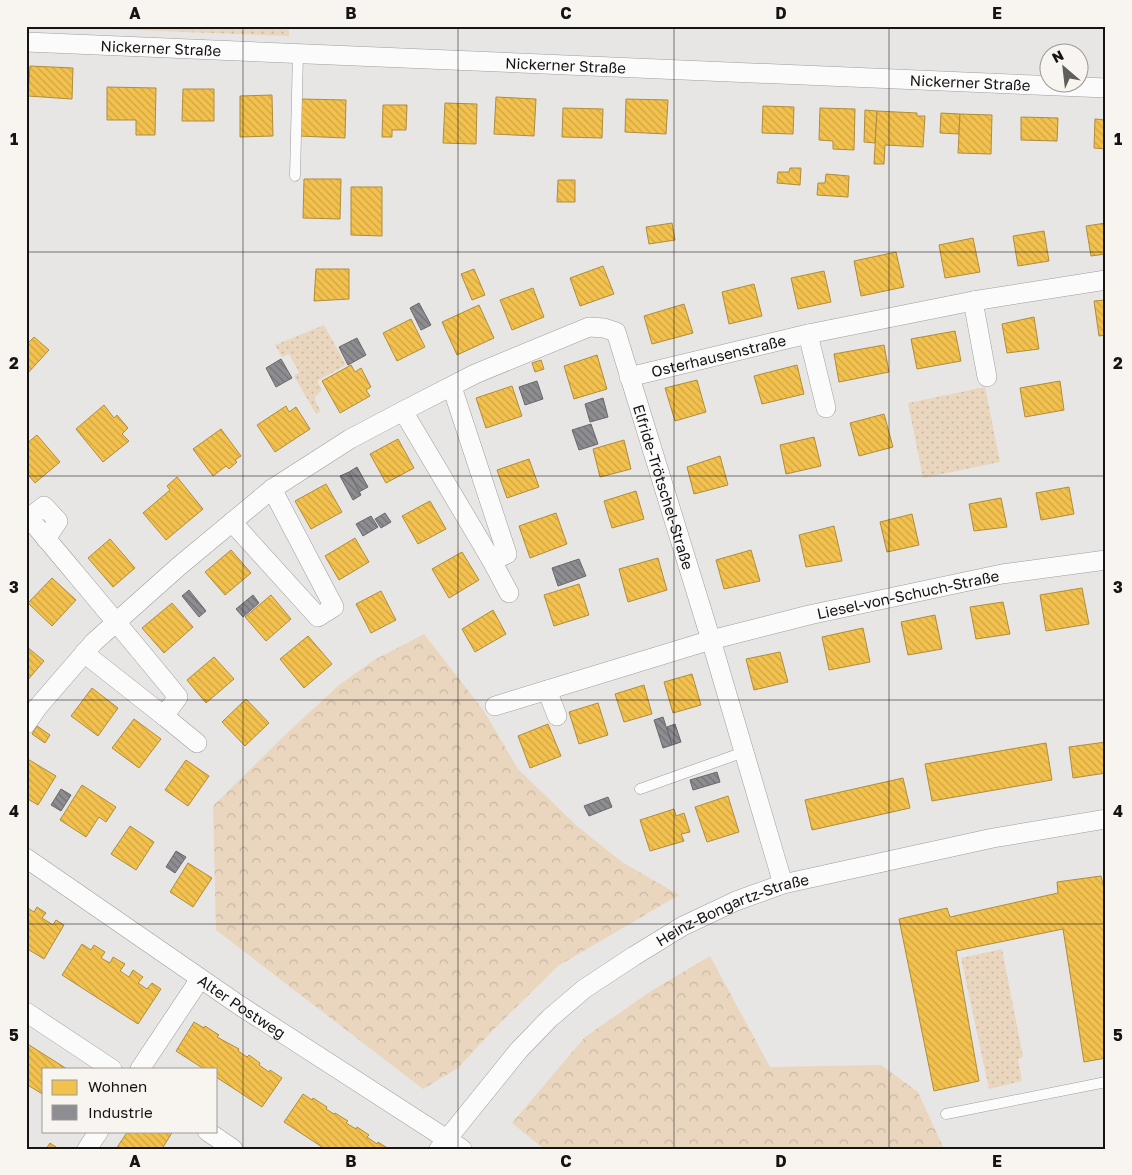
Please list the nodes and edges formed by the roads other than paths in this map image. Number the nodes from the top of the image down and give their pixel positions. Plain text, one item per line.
1 (26, 42) edge
2 (298, 54) junction
3 (1106, 88) edge
4 (295, 176) dead end
5 (1106, 280) edge
6 (973, 300) junction
7 (808, 334) junction
8 (629, 377) junction
9 (987, 377) dead end
10 (452, 386) junction
11 (826, 408) dead end
12 (403, 411) junction
13 (272, 489) junction
14 (232, 522) junction
15 (46, 539) dead end
16 (1106, 560) edge
17 (492, 561) junction
18 (509, 594) dead end
19 (116, 622) junction
20 (711, 640) junction
21 (84, 653) junction
22 (547, 690) junction
23 (496, 706) dead end
24 (164, 716) junction
25 (557, 716) dead end
26 (26, 724) edge
27 (196, 743) dead end
28 (744, 752) junction
29 (640, 789) dead end
30 (1106, 819) edge
31 (26, 858) edge
32 (783, 884) junction
33 (200, 979) junction
34 (26, 1012) edge
35 (110, 1068) edge
36 (141, 1068) edge
37 (1106, 1082) edge
38 (946, 1114) dead end
39 (98, 1132) edge
40 (208, 1132) edge
41 (449, 1145) edge
42 (87, 1149) edge
43 (233, 1149) edge

1 - 2 street, Nickerner Straße
2 - 3 street, Nickerner Straße
2 - 4 lane
5 - 6 street, Osterhausenstraße
6 - 7 street, Osterhausenstraße
6 - 9 street
7 - 8 street, Osterhausenstraße
7 - 11 street
8 - 10 street, Elfride-Trötschel-Straße
8 - 20 street, Elfride-Trötschel-Straße
10 - 12 street
10 - 17 street
12 - 13 street
12 - 17 street
13 - 14 street
13 - 14 street
14 - 19 street
15 - 19 street
16 - 20 street, Liesel-von-Schuch-Straße
17 - 18 street
19 - 21 street
19 - 24 street
20 - 22 street
20 - 28 street, Elfride-Trötschel-Straße
21 - 24 street
21 - 26 street
22 - 23 street
22 - 25 street
24 - 27 street
28 - 29 lane
28 - 32 street, Elfride-Trötschel-Straße
30 - 32 street, Heinz-Bongartz-Straße
31 - 33 street, Alter Postweg
32 - 41 street, Heinz-Bongartz-Straße
33 - 36 street
33 - 41 street, Alter Postweg
34 - 35 street
37 - 38 lane
39 - 42 street
40 - 43 street

